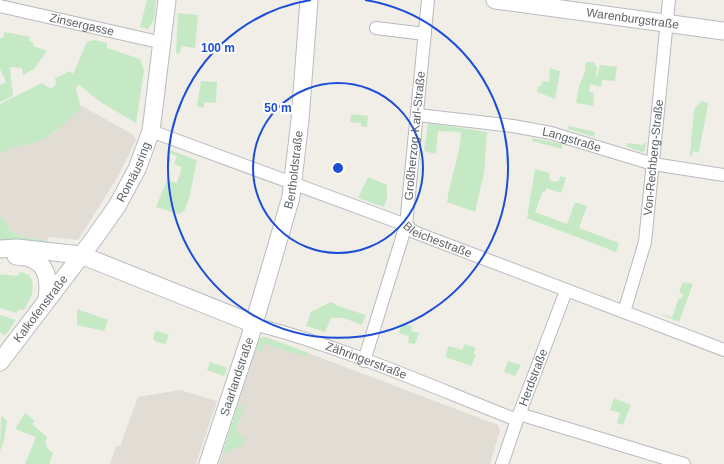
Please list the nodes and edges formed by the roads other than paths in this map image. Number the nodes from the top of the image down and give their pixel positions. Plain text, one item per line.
1 (167, 0) edge
2 (309, 0) edge
3 (428, 0) edge
4 (494, 0) edge
5 (669, 0) edge
6 (0, 6) edge
7 (667, 23) junction
8 (376, 28) dead end
9 (724, 32) edge
10 (425, 34) junction
11 (163, 43) junction
12 (418, 115) junction
13 (151, 131) junction
14 (653, 164) junction
15 (724, 175) edge
16 (294, 184) junction
17 (406, 225) junction
18 (2, 249) edge
19 (81, 255) junction
20 (263, 288) junction
21 (566, 291) junction
22 (47, 300) junction
23 (213, 307) junction
24 (624, 312) junction
25 (254, 324) junction
26 (724, 350) edge
27 (364, 360) junction
28 (0, 362) edge
29 (518, 417) junction
30 (208, 464) edge
31 (502, 464) edge
32 (684, 464) edge

1 - 11 main road, Romäusring
2 - 16 main road, Bertholdstraße
3 - 10 street, Großherzog-Karl-Straße
4 - 7 main road, Warenburgstraße
5 - 7 street, Von-Rechberg-Straße
6 - 11 street, Zinsergasse
7 - 9 main road, Warenburgstraße
7 - 14 street, Von-Rechberg-Straße
8 - 10 street
10 - 12 street, Großherzog-Karl-Straße
11 - 13 main road, Romäusring
12 - 14 street, Langstraße
12 - 17 street, Großherzog-Karl-Straße
13 - 16 street, Bleichestraße
13 - 19 main road, Romäusring
14 - 15 street, Langstraße
14 - 24 street, Von-Rechberg-Straße
16 - 17 street, Bleichestraße
16 - 20 main road, Bertholdstraße
17 - 21 street, Bleichestraße
17 - 27 street, Großherzog-Karl-Straße
18 - 19 main road
18 - 22 main road
19 - 22 main road, Kalkofenstraße
19 - 23 main road, Zähringerstraße
20 - 23 main road, Zähringerstraße
20 - 25 main road, Saarlandstraße
21 - 24 street, Bleichestraße
21 - 29 street, Herdstraße
22 - 28 main road, Kalkofenstraße
23 - 25 main road, Zähringerstraße
24 - 26 street, Bleichestraße
25 - 27 street, Zähringerstraße
25 - 30 main road, Saarlandstraße
27 - 29 street, Zähringerstraße
29 - 31 street, Herdstraße
29 - 32 street, Zähringerstraße

